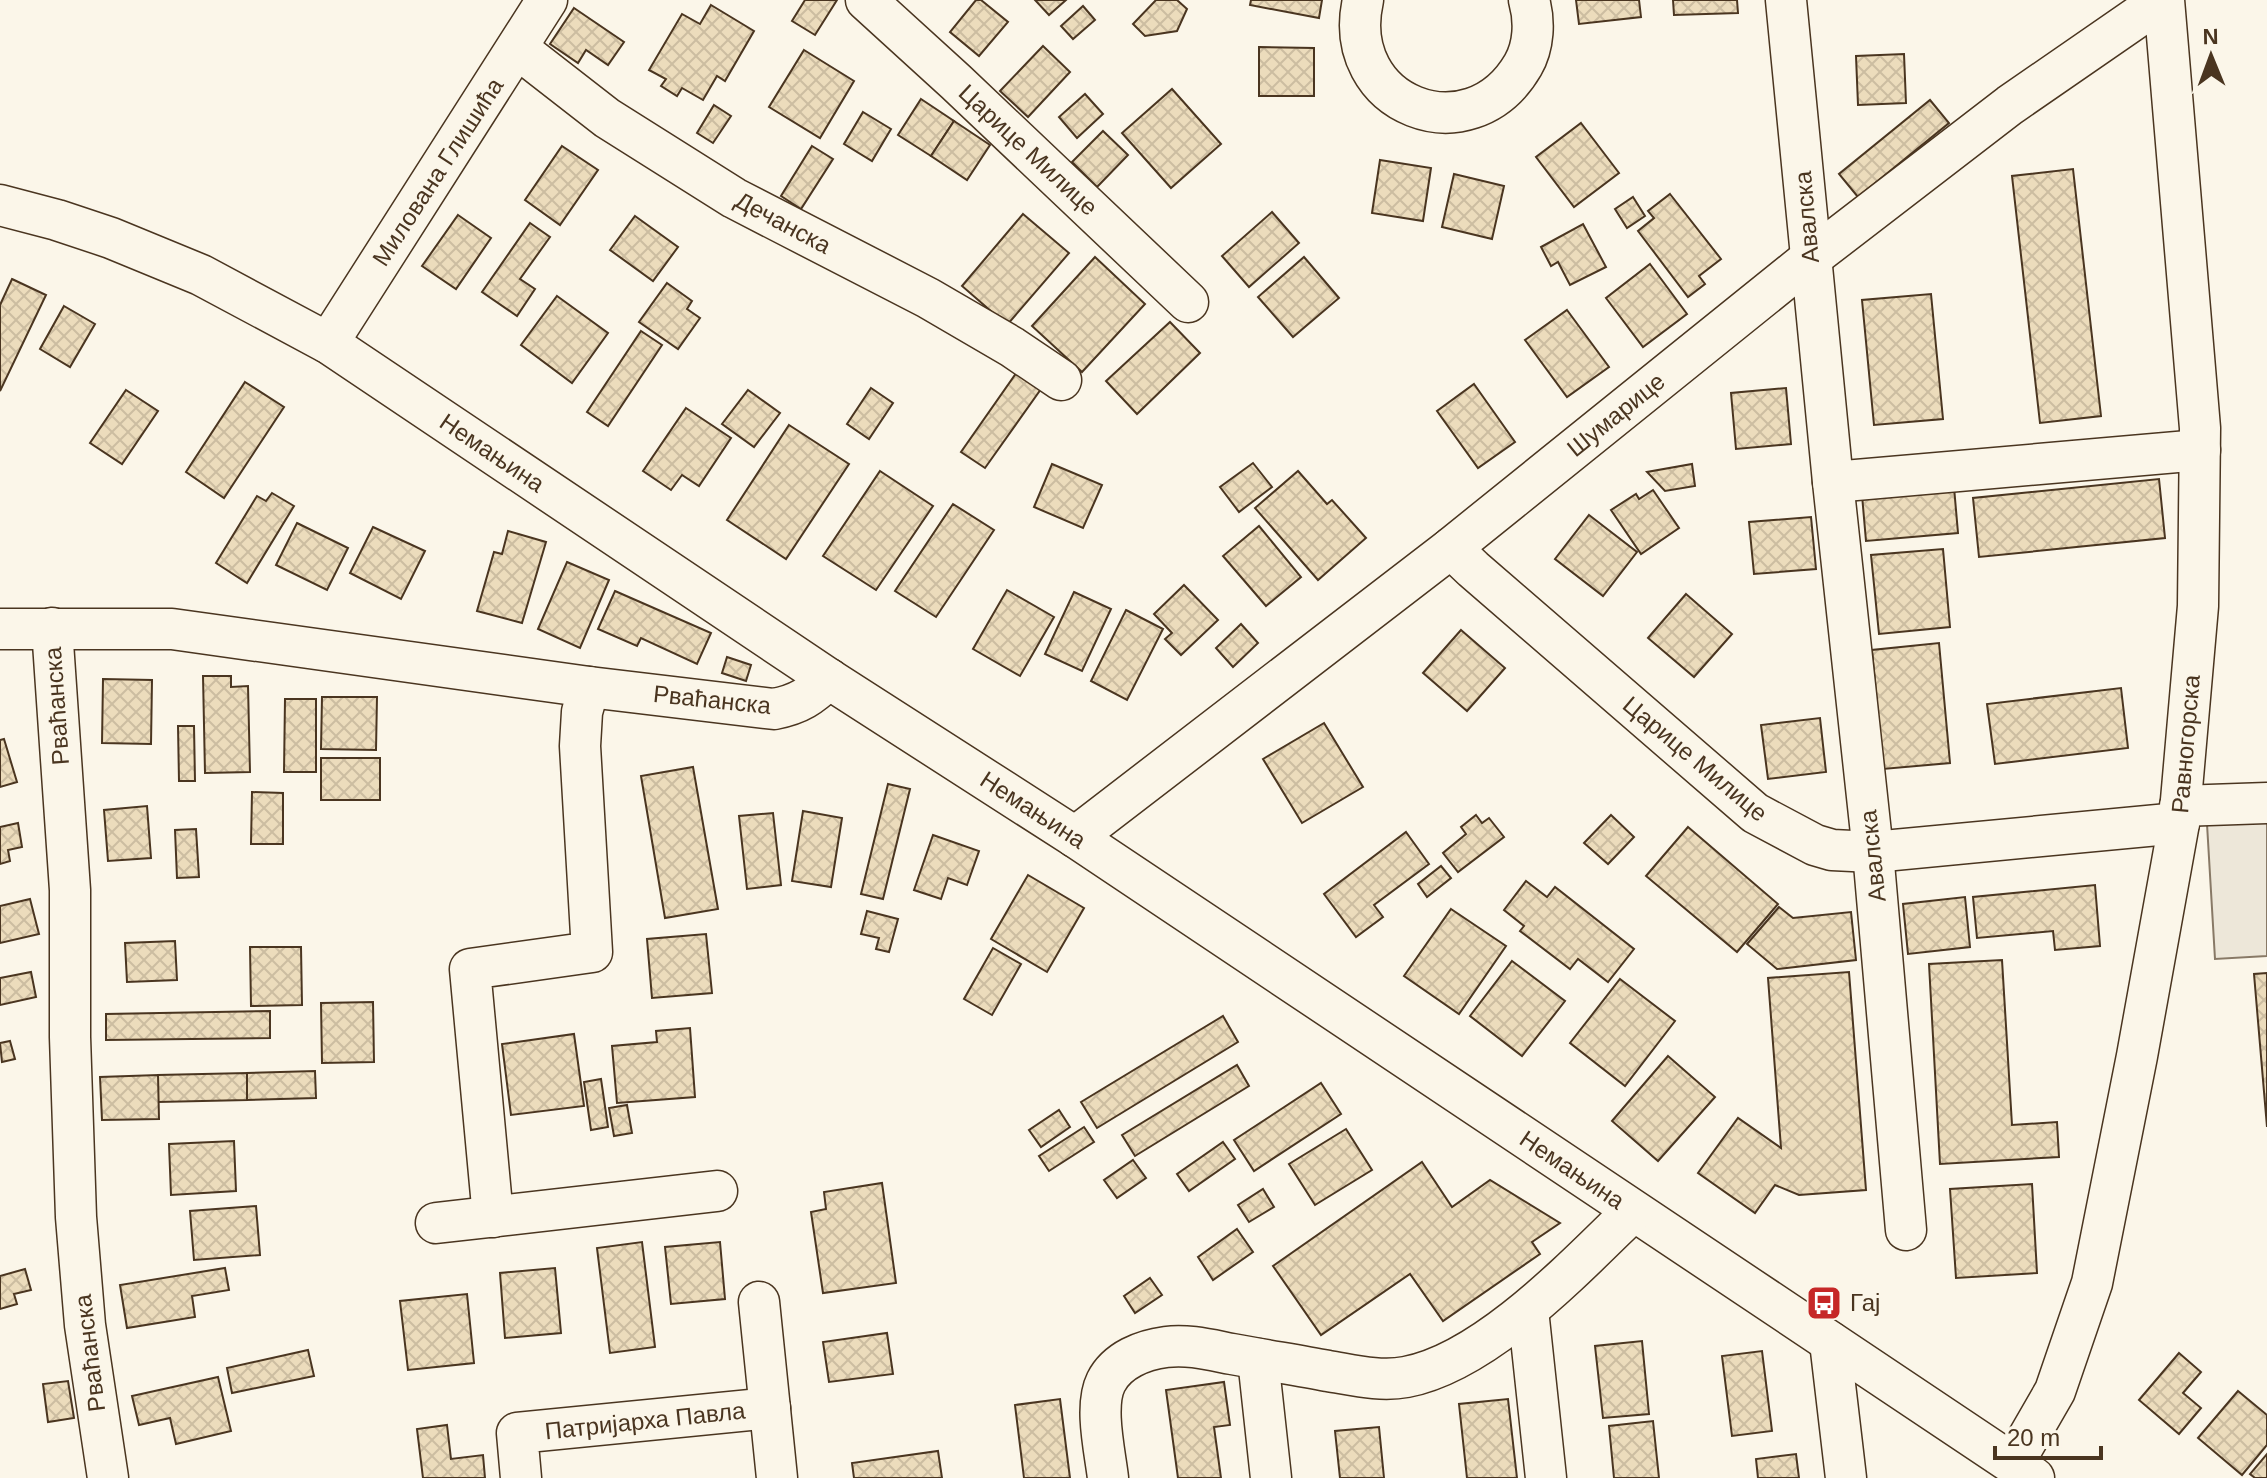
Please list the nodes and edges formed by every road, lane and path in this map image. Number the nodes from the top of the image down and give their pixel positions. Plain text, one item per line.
1 (547, 0) edge
2 (866, 0) edge
3 (1363, 0) edge
4 (1529, 0) edge
5 (1786, 0) edge
6 (2163, 0) edge
7 (517, 48) junction
8 (0, 205) edge
9 (1811, 258) junction
10 (1188, 302) dead end
11 (328, 343) junction
12 (1061, 380) dead end
13 (2200, 450) junction
14 (1833, 482) junction
15 (1451, 548) junction
16 (52, 628) junction
17 (0, 629) edge
18 (829, 679) junction
19 (589, 687) junction
20 (2267, 803) edge
21 (2179, 814) junction
22 (1075, 837) junction
23 (1873, 852) junction
24 (717, 1191) dead end
25 (1633, 1211) junction
26 (493, 1217) junction
27 (436, 1223) dead end
28 (1906, 1230) dead end
29 (759, 1302) dead end
30 (1528, 1310) junction
31 (1830, 1342) junction
32 (1258, 1359) junction
33 (770, 1408) junction
34 (2023, 1471) edge
35 (108, 1478) edge
36 (521, 1478) edge
37 (777, 1478) edge
38 (1108, 1478) edge
39 (1271, 1478) edge
40 (1546, 1478) edge
41 (1846, 1478) edge

1 - 7 street, Милована Глишића
2 - 10 street, Царице Милице
3 - 4 street
5 - 9 street, Авалска
6 - 9 street, Шумарице
6 - 13 street, Равногорска
7 - 11 street, Милована Глишића
7 - 12 street, Дечанска
8 - 11 street, Немањина
9 - 14 street, Авалска
9 - 15 street, Шумарице
11 - 18 street, Немањина
13 - 14 street
13 - 21 street, Равногорска
14 - 23 street, Авалска
15 - 22 street, Шумарице
15 - 23 street, Царице Милице
16 - 17 street
16 - 19 street, Рваћанска
16 - 35 street, Рваћанска
18 - 19 street, Рваћанска
18 - 22 street, Немањина
19 - 26 street
20 - 21 street, Царице Милице
21 - 23 street, Царице Милице
21 - 34 street, Равногорска
22 - 25 street, Немањина
23 - 28 street, Авалска
24 - 26 street
25 - 30 street
25 - 31 street, Немањина
26 - 27 street
29 - 33 street, Патријарха Павла
30 - 32 street
30 - 40 street
31 - 34 street, Немањина
31 - 41 street
32 - 38 street
32 - 39 street
33 - 36 street, Патријарха Павла
33 - 37 street, Патријарха Павла

